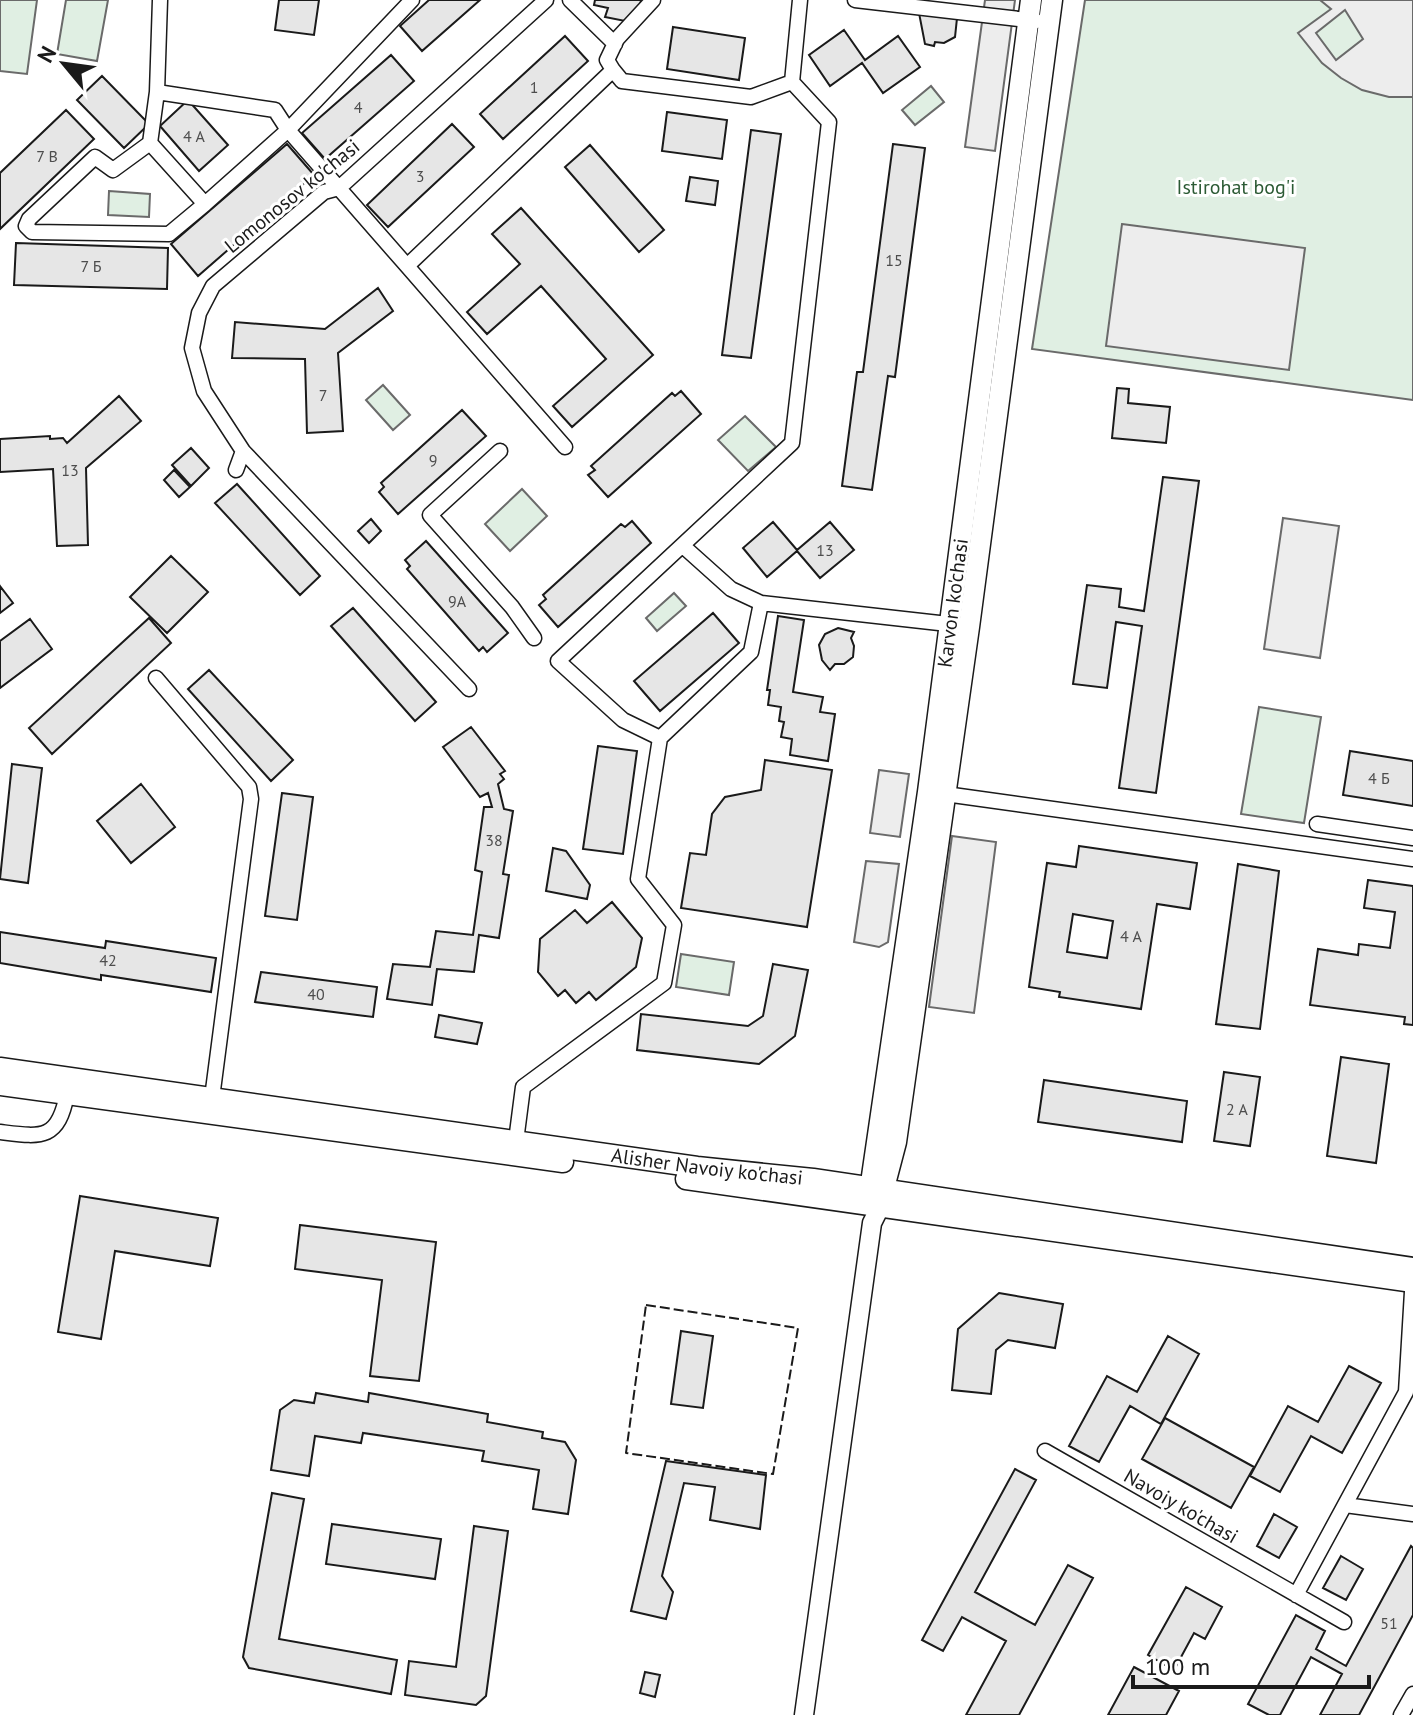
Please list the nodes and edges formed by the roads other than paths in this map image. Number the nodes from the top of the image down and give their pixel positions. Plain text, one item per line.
1 (160, 0) edge
2 (412, 0) edge
3 (546, 0) edge
4 (570, 0) edge
5 (653, 0) edge
6 (800, 0) edge
7 (855, 0) edge
8 (1052, 0) edge
9 (1036, 14) edge
10 (615, 44) junction
11 (613, 70) junction
12 (792, 82) junction
13 (157, 92) junction
14 (288, 130) junction
15 (150, 143) junction
16 (339, 188) junction
17 (205, 204) junction
18 (407, 266) junction
19 (565, 447) dead end
20 (243, 451) junction
21 (500, 451) dead end
22 (236, 470) dead end
23 (683, 546) junction
24 (761, 603) junction
25 (959, 626) junction
26 (534, 638) dead end
27 (156, 678) dead end
28 (469, 689) dead end
29 (660, 738) junction
30 (937, 793) junction
31 (1317, 824) dead end
32 (1413, 838) edge
33 (1413, 859) edge
34 (0, 1068) edge
35 (0, 1085) edge
36 (67, 1094) junction
37 (212, 1098) junction
38 (0, 1132) edge
39 (516, 1141) junction
40 (874, 1203) junction
41 (1413, 1268) edge
42 (1413, 1274) edge
43 (1413, 1282) edge
44 (1045, 1451) dead end
45 (1345, 1505) junction
46 (1413, 1514) edge
47 (1296, 1595) junction
48 (1344, 1622) dead end
49 (1413, 1694) edge
50 (804, 1715) edge
51 (1401, 1715) edge

1 - 13 street
2 - 14 street
3 - 16 street, Lomonosov ko'chasi
4 - 10 street
5 - 10 street
6 - 12 street
7 - 9 street
8 - 9 main road, Karvon ko'chasi
9 - 25 main road, Karvon ko'chasi
10 - 11 street
11 - 12 street
11 - 18 street
12 - 23 street
13 - 14 street
13 - 15 street
14 - 16 street
14 - 17 street
15 - 17 street
15 - 17 street
16 - 18 street
16 - 20 street, Lomonosov ko'chasi
18 - 19 street
20 - 22 street
20 - 28 street, Lomonosov ko'chasi
21 - 26 street
23 - 24 street
23 - 29 street
24 - 25 street
24 - 29 street
25 - 30 main road, Karvon ko'chasi
27 - 37 street
29 - 39 street
30 - 33 street
30 - 40 main road, Karvon ko'chasi
31 - 32 street
34 - 37 main road, Alisher Navoiy ko'chasi
35 - 36 main road, Alisher Navoiy ko'chasi
36 - 38 street
36 - 40 main road, Alisher Navoiy ko'chasi
37 - 39 main road, Alisher Navoiy ko'chasi
39 - 40 main road, Alisher Navoiy ko'chasi
40 - 41 main road, Alisher Navoiy ko'chasi
40 - 43 main road, Alisher Navoiy ko'chasi
40 - 50 street
42 - 43 street
43 - 45 street
44 - 47 street, Navoiy ko'chasi
45 - 46 street
45 - 47 street
47 - 48 street, Navoiy ko'chasi
49 - 51 street

